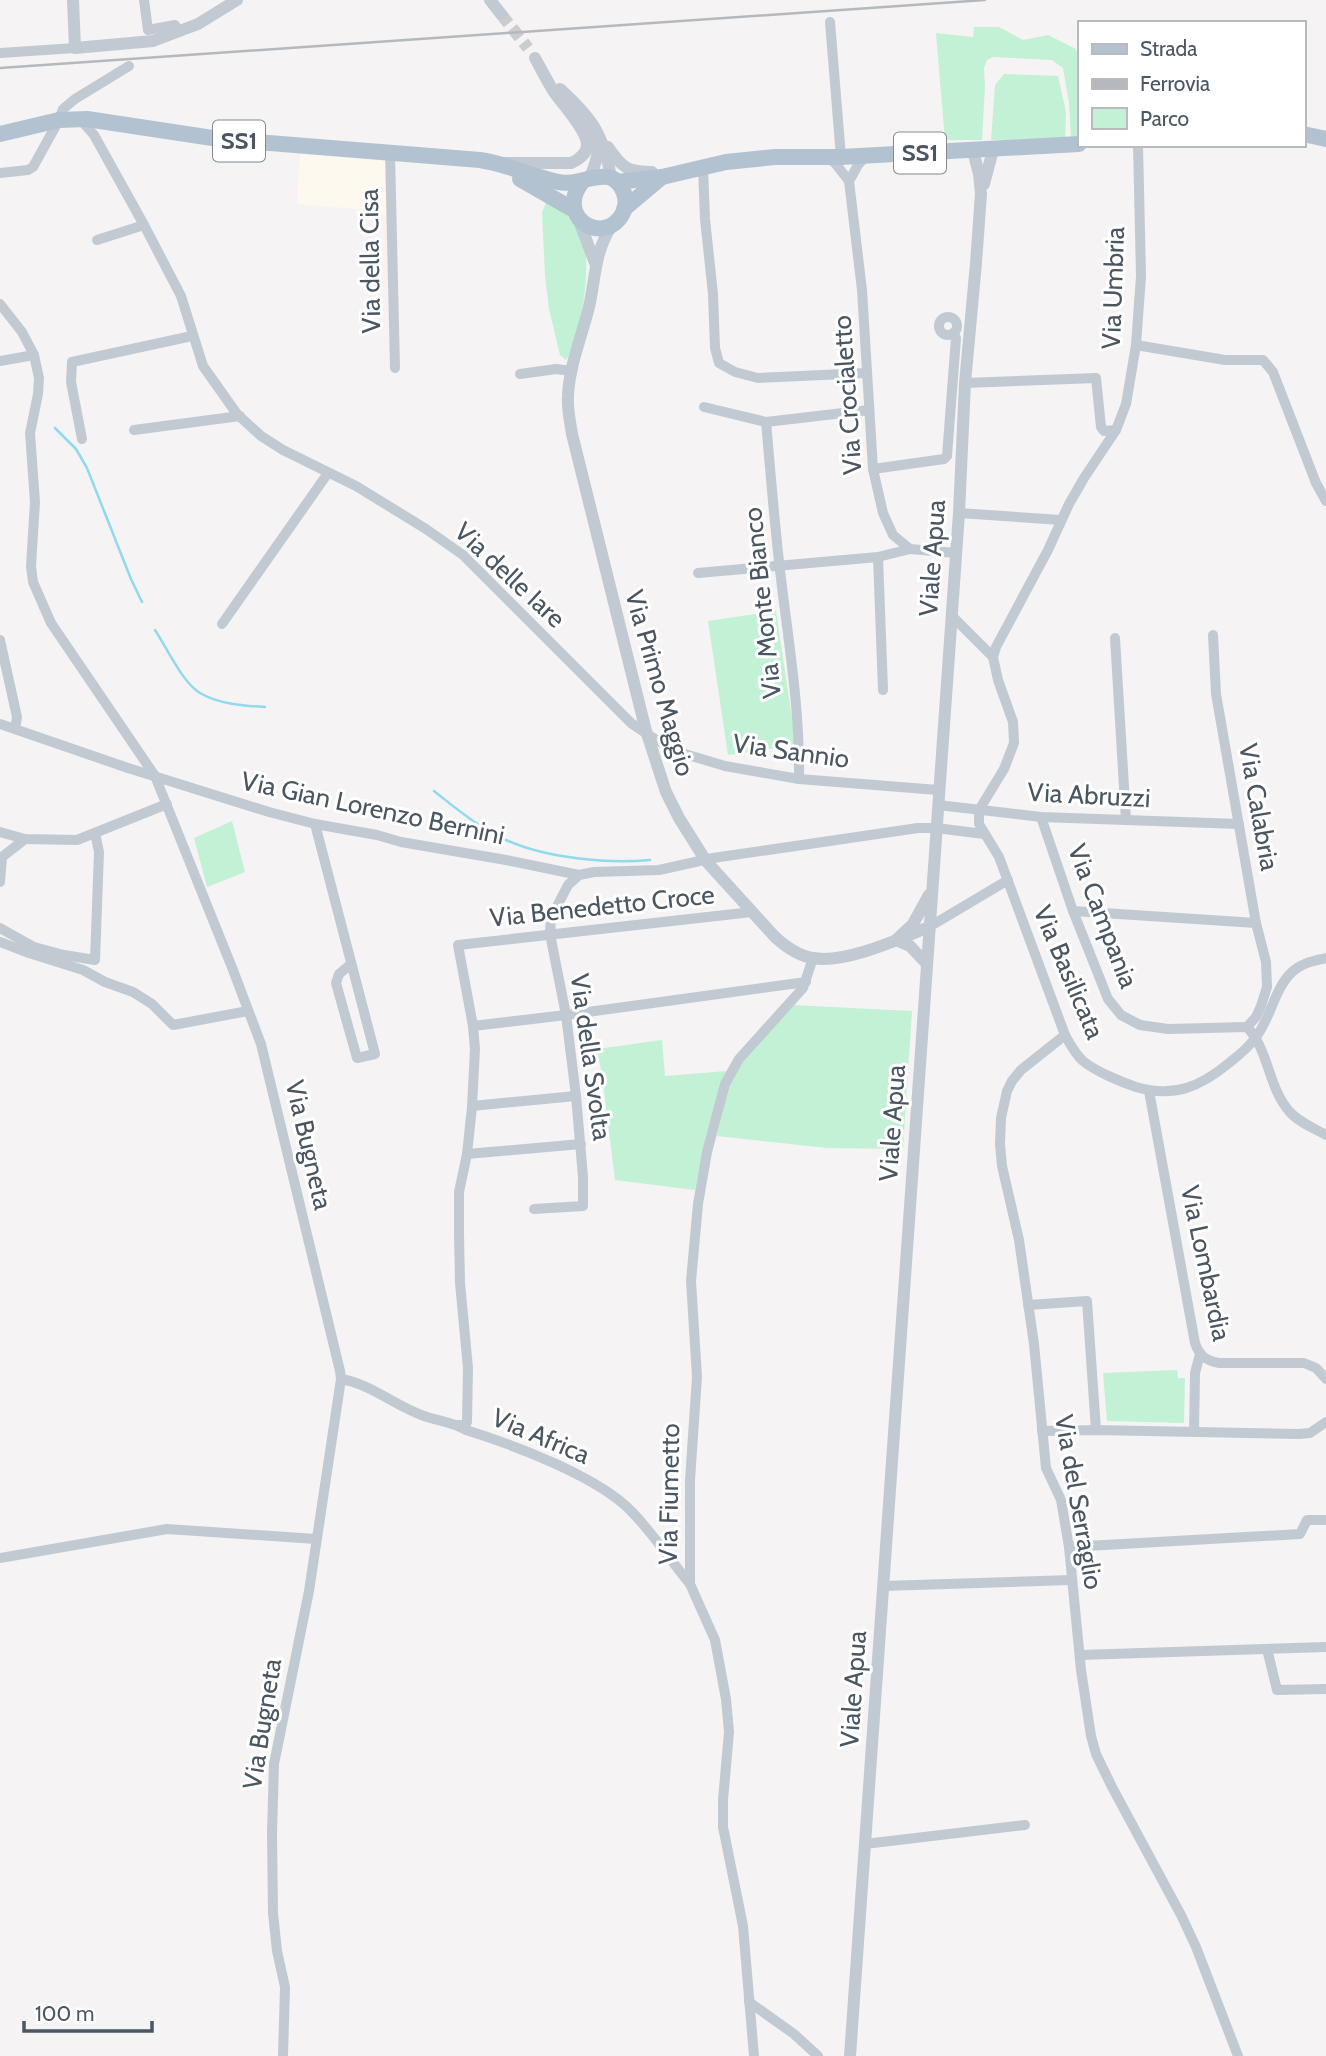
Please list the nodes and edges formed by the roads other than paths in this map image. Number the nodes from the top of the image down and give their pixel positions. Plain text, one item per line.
1 (73, 0) edge
2 (144, 0) edge
3 (237, 0) edge
4 (490, 0) edge
5 (501, 14) tunnel mouth
6 (830, 22) dead end
7 (179, 32) junction
8 (75, 48) junction
9 (0, 53) edge
10 (129, 66) dead end
11 (560, 89) junction
12 (80, 119) junction
13 (59, 120) junction
14 (1326, 131) edge
15 (599, 133) junction
16 (0, 134) edge
17 (1305, 134) edge
18 (1326, 139) edge
19 (1078, 144) edge
20 (1138, 147) edge
21 (973, 150) junction
22 (993, 150) junction
23 (390, 153) junction
24 (867, 155) junction
25 (833, 157) junction
26 (480, 160) junction
27 (501, 163) junction
28 (703, 167) junction
29 (0, 173) edge
30 (684, 173) junction
31 (662, 177) junction
32 (586, 179) junction
33 (614, 180) junction
34 (849, 181) junction
35 (981, 194) junction
36 (624, 209) junction
37 (576, 214) junction
38 (144, 225) junction
39 (612, 225) junction
40 (97, 240) dead end
41 (596, 263) junction
42 (0, 304) edge
43 (953, 333) dead end
44 (192, 335) junction
45 (1136, 345) junction
46 (34, 355) junction
47 (0, 361) edge
48 (395, 368) dead end
49 (572, 371) junction
50 (866, 373) junction
51 (520, 374) dead end
52 (965, 383) junction
53 (704, 407) dead end
54 (869, 410) junction
55 (240, 416) junction
56 (765, 422) junction
57 (134, 430) dead end
58 (1116, 430) junction
59 (82, 439) dead end
60 (873, 469) junction
61 (328, 473) junction
62 (1326, 501) edge
63 (958, 513) junction
64 (1061, 520) junction
65 (910, 549) junction
66 (956, 553) junction
67 (878, 557) junction
68 (779, 565) junction
69 (698, 573) dead end
70 (951, 615) junction
71 (222, 624) dead end
72 (1213, 635) dead end
73 (1115, 638) dead end
74 (0, 640) edge
75 (993, 657) junction
76 (883, 690) dead end
77 (0, 724) edge
78 (15, 729) junction
79 (646, 732) junction
80 (155, 776) junction
81 (799, 779) junction
82 (938, 790) junction
83 (167, 804) junction
84 (937, 806) junction
85 (979, 810) junction
86 (1041, 817) junction
87 (1126, 820) junction
88 (315, 824) junction
89 (1239, 824) junction
90 (936, 828) junction
91 (0, 832) edge
92 (95, 833) junction
93 (984, 834) junction
94 (25, 839) junction
95 (706, 860) junction
96 (579, 875) junction
97 (1008, 880) junction
98 (0, 882) edge
99 (932, 888) junction
100 (1073, 911) junction
101 (752, 912) junction
102 (1256, 923) junction
103 (929, 927) junction
104 (0, 928) edge
105 (550, 934) junction
106 (896, 940) junction
107 (0, 942) edge
108 (813, 958) junction
109 (1326, 958) edge
110 (926, 963) junction
111 (351, 964) junction
112 (806, 982) junction
113 (1267, 987) junction
114 (1280, 991) junction
115 (248, 1011) junction
116 (566, 1015) junction
117 (472, 1026) junction
118 (1247, 1027) junction
119 (1065, 1035) junction
120 (1256, 1037) junction
121 (1149, 1091) junction
122 (576, 1096) junction
123 (472, 1106) junction
124 (1326, 1135) edge
125 (581, 1144) junction
126 (467, 1154) junction
127 (534, 1209) dead end
128 (1028, 1305) junction
129 (1200, 1354) junction
130 (1326, 1379) edge
131 (341, 1380) junction
132 (1326, 1422) edge
133 (459, 1425) junction
134 (1096, 1430) junction
135 (1042, 1431) junction
136 (1194, 1432) junction
137 (1326, 1520) edge
138 (316, 1539) junction
139 (1069, 1547) junction
140 (0, 1558) edge
141 (1071, 1580) junction
142 (690, 1584) junction
143 (883, 1586) junction
144 (1326, 1647) edge
145 (1267, 1649) junction
146 (1080, 1655) junction
147 (1326, 1689) edge
148 (1025, 1825) dead end
149 (865, 1844) junction
150 (749, 2002) junction
151 (283, 2056) edge
152 (754, 2056) edge
153 (818, 2056) edge
154 (850, 2056) edge
155 (1238, 2056) edge

1 - 8 street
2 - 7 street
3 - 7 street
4 - 5 street
6 - 25 street
7 - 8 street
8 - 9 street
10 - 13 street
11 - 15 street
11 - 27 street
11 - 32 street
12 - 13 main road, SS1
12 - 23 main road, SS1
12 - 38 street, Via delle Iare
13 - 16 main road, SS1
13 - 29 street
14 - 17 main road
15 - 30 street
15 - 33 street
17 - 18 main road
19 - 22 main road, SS1
20 - 45 street, Via Umbria
21 - 22 main road, SS1
21 - 24 main road, SS1
21 - 35 street, Viale Apua
22 - 35 street, Viale Apua
23 - 26 main road, SS1
23 - 48 street, Via della Cisa
24 - 25 main road, SS1
24 - 34 street
25 - 28 main road, SS1
25 - 34 street
26 - 27 main road
26 - 37 main road, SS1
27 - 32 main road
28 - 30 main road, SS1
28 - 50 street
30 - 31 main road, SS1
31 - 33 main road, SS1
31 - 36 main road
32 - 33 main road
32 - 37 main road
33 - 36 main road
34 - 50 street, Via Crocialetto
35 - 52 street, Viale Apua
36 - 39 main road
37 - 39 main road
37 - 41 street
38 - 40 street
38 - 44 street, Via delle Iare
39 - 41 street, Via Primo Maggio
41 - 49 street, Via Primo Maggio
42 - 46 street, Via Bugneta
43 - 60 street
44 - 55 street, Via delle Iare
44 - 59 street
45 - 58 street, Via Umbria
45 - 62 street
46 - 47 street
46 - 80 street, Via Bugneta
49 - 51 street
49 - 79 street, Via Primo Maggio
50 - 54 street, Via Crocialetto
52 - 58 street, Via Umbria
52 - 63 street, Viale Apua
53 - 56 street
54 - 56 street
54 - 60 street, Via Crocialetto
55 - 57 street
55 - 61 street, Via delle Iare
56 - 68 street, Via Monte Bianco
58 - 64 street, Via Umbria
60 - 65 street, Via Crocialetto
61 - 71 street
61 - 79 street, Via delle Iare
63 - 64 street
63 - 66 street, Viale Apua
64 - 75 street, Via Umbria
65 - 66 street
65 - 67 street
66 - 70 street, Viale Apua
67 - 68 street
67 - 76 street
68 - 69 street
68 - 81 street, Via Monte Bianco
70 - 75 street
70 - 82 street, Viale Apua
72 - 89 street, Via Calabria
73 - 87 street
74 - 78 street
75 - 85 street
77 - 78 street, Via Gian Lorenzo Bernini
78 - 80 street, Via Gian Lorenzo Bernini
79 - 81 street, Via Sannio
79 - 95 street, Via Primo Maggio
80 - 83 street, Via Bugneta
80 - 88 street, Via Gian Lorenzo Bernini
81 - 82 street, Via Sannio
82 - 84 street, Viale Apua
83 - 92 street
83 - 115 street, Via Bugneta
84 - 85 street, Via Abruzzi
84 - 90 street, Viale Apua
85 - 86 street, Via Abruzzi
85 - 93 street, Via Basilicata
86 - 87 street, Via Abruzzi
86 - 100 street, Via Campania
87 - 89 street, Via Abruzzi
88 - 96 street, Via Gian Lorenzo Bernini
88 - 111 street
89 - 102 street, Via Calabria
90 - 93 street
90 - 95 street, Via Gian Lorenzo Bernini
90 - 99 street, Viale Apua
91 - 94 street
92 - 94 street
92 - 104 street
93 - 97 street, Via Basilicata
94 - 98 street
95 - 96 street, Via Gian Lorenzo Bernini
95 - 101 street, Via Primo Maggio
96 - 105 street, Via della Svolta
97 - 103 street
97 - 119 street, Via Basilicata
99 - 103 street, Viale Apua
99 - 106 street
100 - 102 street
100 - 118 street, Via Campania
101 - 105 street, Via Benedetto Croce
101 - 108 street, Via Primo Maggio
102 - 113 street, Via Calabria
103 - 106 street
103 - 110 street, Viale Apua
105 - 116 street, Via della Svolta
105 - 117 street, Via Benedetto Croce
106 - 108 street
106 - 110 street
107 - 115 street
108 - 112 street, Via Fiumetto
109 - 114 street, Via Basilicata
110 - 143 street, Viale Apua
111 - 111 street
112 - 116 street
112 - 142 street, Via Fiumetto
113 - 114 street
113 - 118 street, Via Calabria
114 - 120 street, Via Basilicata
115 - 131 street, Via Bugneta
116 - 117 street
116 - 122 street, Via della Svolta
117 - 123 street
118 - 120 street
119 - 121 street, Via Basilicata
119 - 128 street, Via del Serraglio
120 - 121 street, Via Basilicata
120 - 124 street
121 - 129 street, Via Lombardia
122 - 123 street
122 - 125 street, Via della Svolta
123 - 126 street
125 - 126 street
125 - 127 street, Via della Svolta
126 - 133 street
128 - 134 street
128 - 135 street, Via del Serraglio
129 - 130 street, Via Lombardia
129 - 136 street
131 - 133 street, Via Africa
131 - 138 street, Via Bugneta
132 - 136 street
133 - 142 street, Via Africa
134 - 135 street
134 - 136 street
135 - 139 street, Via del Serraglio
137 - 139 street
138 - 140 street
138 - 151 street, Via Bugneta
139 - 141 street, Via del Serraglio
141 - 143 street
141 - 146 street, Via del Serraglio
142 - 150 street, Via Fiumetto
143 - 149 street, Viale Apua
144 - 145 street
145 - 146 street
145 - 147 street
146 - 155 street, Via del Serraglio
148 - 149 street
149 - 154 street, Viale Apua
150 - 152 street, Via Fiumetto
150 - 153 street

